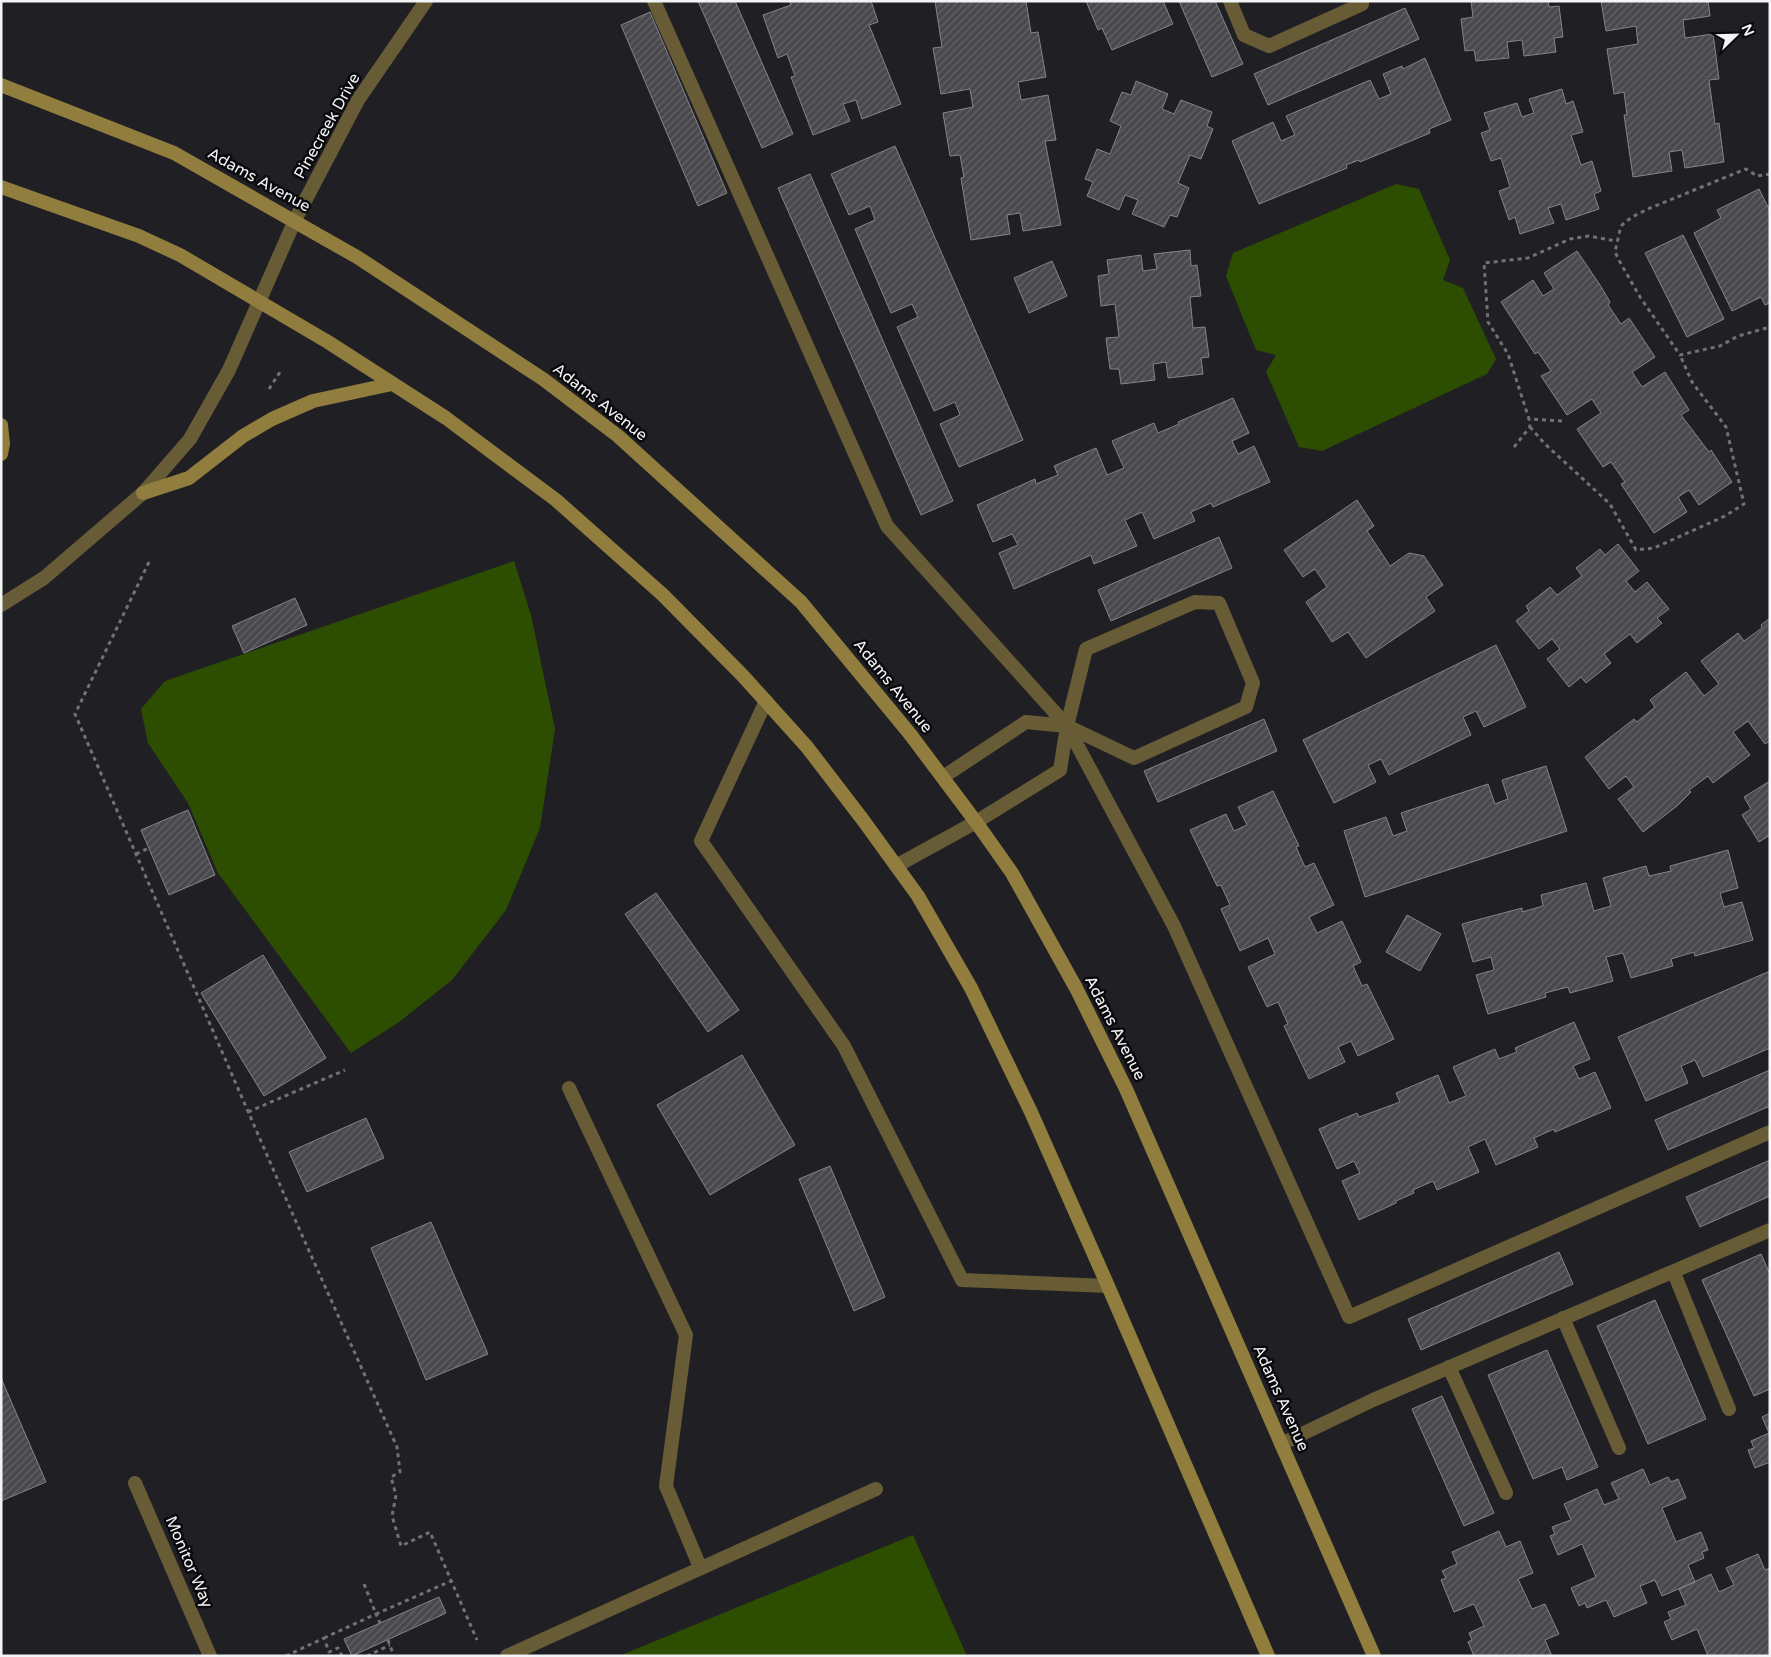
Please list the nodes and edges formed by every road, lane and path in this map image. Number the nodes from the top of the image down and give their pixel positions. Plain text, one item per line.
1 (426, 1) edge
2 (654, 1) edge
3 (1230, 1) edge
4 (1362, 1) edge
5 (1, 85) edge
6 (1770, 174) edge
7 (1, 187) edge
8 (296, 220) junction
9 (1616, 242) junction
10 (260, 302) junction
11 (1770, 327) edge
12 (1680, 355) junction
13 (282, 368) dead end
14 (392, 384) junction
15 (268, 392) dead end
16 (1529, 419) junction
17 (1562, 421) dead end
18 (1, 425) edge
19 (1530, 427) junction
20 (1514, 447) dead end
21 (1, 454) edge
22 (143, 493) junction
23 (150, 562) dead end
24 (1, 605) edge
25 (766, 701) junction
26 (1067, 726) junction
27 (943, 778) junction
28 (976, 822) junction
29 (149, 848) dead end
30 (136, 854) junction
31 (896, 866) junction
32 (345, 1070) dead end
33 (568, 1088) dead end
34 (248, 1112) junction
35 (1770, 1132) edge
36 (1770, 1230) edge
37 (1674, 1272) junction
38 (1108, 1286) junction
39 (1563, 1318) junction
40 (1449, 1367) junction
41 (1729, 1409) dead end
42 (1281, 1444) junction
43 (1619, 1448) dead end
44 (135, 1483) dead end
45 (876, 1489) dead end
46 (1506, 1493) dead end
47 (700, 1567) junction
48 (451, 1581) junction
49 (364, 1584) dead end
50 (376, 1614) junction
51 (380, 1623) dead end
52 (324, 1638) junction
53 (388, 1640) dead end
54 (477, 1640) dead end
55 (390, 1645) junction
56 (210, 1656) edge
57 (286, 1656) edge
58 (342, 1656) edge
59 (367, 1656) edge
60 (394, 1656) edge
61 (507, 1656) edge
62 (1268, 1656) edge
63 (1374, 1656) edge

1 - 8 street, Pinecreek Drive
2 - 26 street
3 - 4 street
5 - 8 main road, Adams Avenue
6 - 9 path
7 - 10 main road
8 - 10 street, Pinecreek Drive
8 - 27 main road, Adams Avenue
9 - 12 path
9 - 16 path
10 - 14 main road
10 - 22 street, Pinecreek Drive
11 - 12 path
12 - 19 path
13 - 15 path
14 - 22 main road
14 - 25 main road
16 - 17 path
16 - 19 path
18 - 21 main road
19 - 20 path
22 - 24 street, Pinecreek Drive
23 - 30 path
25 - 31 main road
25 - 38 street
26 - 26 street
26 - 27 street
26 - 28 street
26 - 35 street
27 - 28 main road, Adams Avenue
28 - 31 street
28 - 42 main road, Adams Avenue
29 - 30 path
30 - 34 path
31 - 38 main road
32 - 34 path
33 - 47 street
34 - 48 path
36 - 37 street
37 - 39 street
37 - 41 street
38 - 62 main road
39 - 40 street
39 - 43 street
40 - 42 street
40 - 46 street
42 - 63 main road, Adams Avenue
44 - 56 street, Monitor Way
45 - 47 street
47 - 61 street
48 - 50 path
48 - 54 path
49 - 50 path
50 - 51 path
50 - 52 path
52 - 57 path
52 - 58 path
53 - 55 path
55 - 59 path
55 - 60 path

